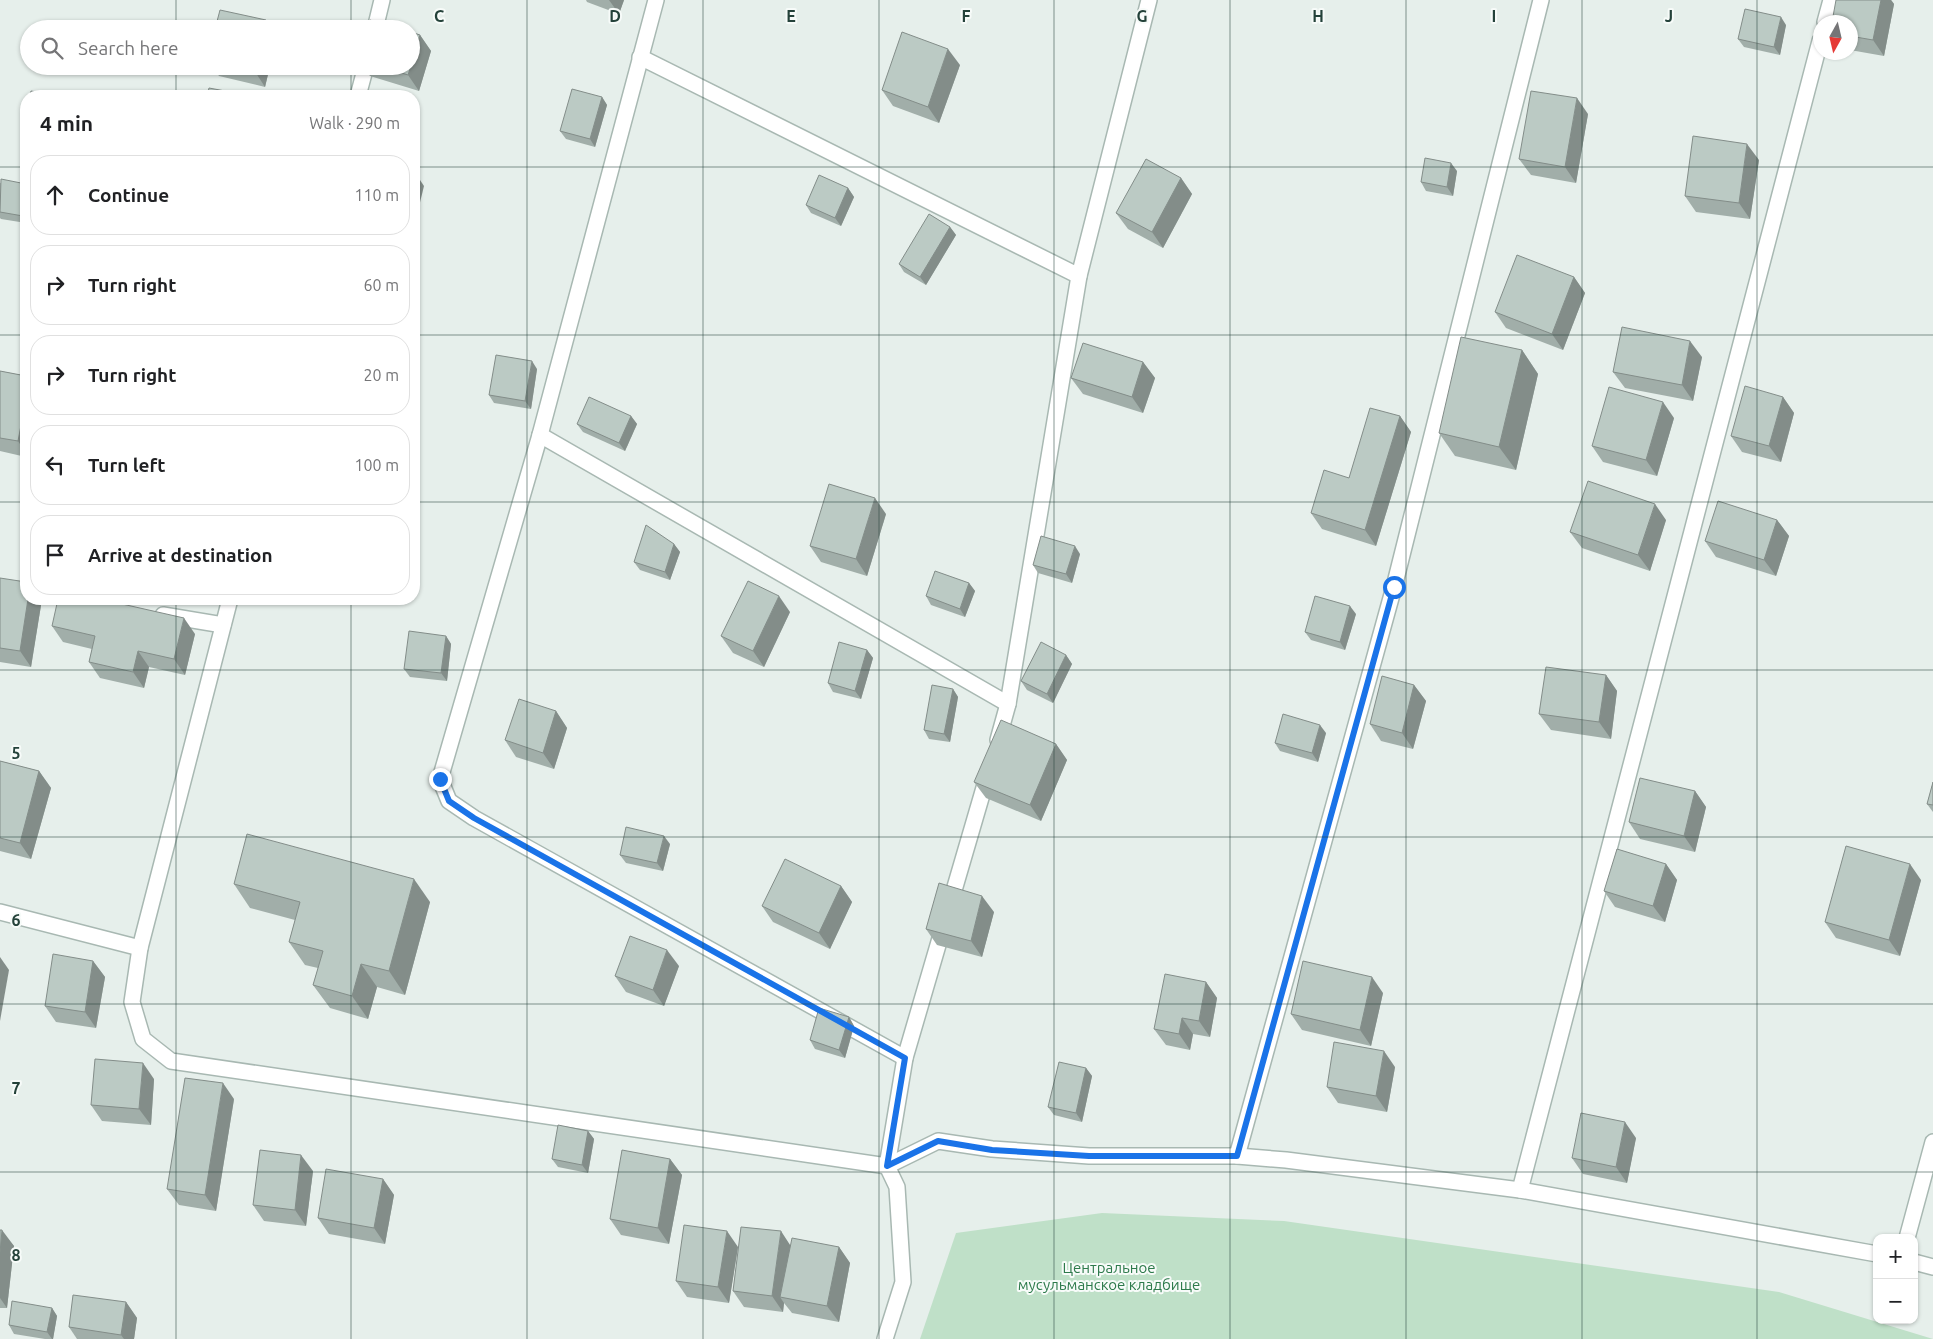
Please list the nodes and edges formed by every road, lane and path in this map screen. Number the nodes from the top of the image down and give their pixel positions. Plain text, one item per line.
1 (382, 0) edge
2 (656, 0) edge
3 (1149, 0) edge
4 (1541, 0) edge
5 (1831, 0) edge
6 (1827, 15) edge
7 (377, 20) edge
8 (640, 57) junction
9 (1815, 60) edge
10 (364, 75) edge
11 (360, 90) edge
12 (1079, 276) junction
13 (540, 435) junction
14 (228, 605) edge
15 (147, 612) edge
16 (223, 625) junction
17 (1008, 704) junction
18 (0, 912) edge
19 (140, 948) junction
20 (905, 1058) junction
21 (1933, 1142) edge
22 (1237, 1156) junction
23 (887, 1166) junction
24 (1520, 1190) junction
25 (1908, 1234) edge
26 (1873, 1253) edge
27 (1918, 1263) edge
28 (1933, 1267) edge
29 (886, 1339) edge

1 - 7 street
2 - 8 street
3 - 12 street
4 - 22 street
5 - 6 street
8 - 12 street
8 - 13 street
9 - 24 street
10 - 11 street
12 - 17 street
13 - 17 street
13 - 20 street
14 - 16 street
15 - 16 street
16 - 19 street
17 - 20 street
18 - 19 street
19 - 23 street
20 - 23 street
21 - 25 street
22 - 23 street
22 - 24 street
23 - 29 street
24 - 26 street
27 - 28 street

